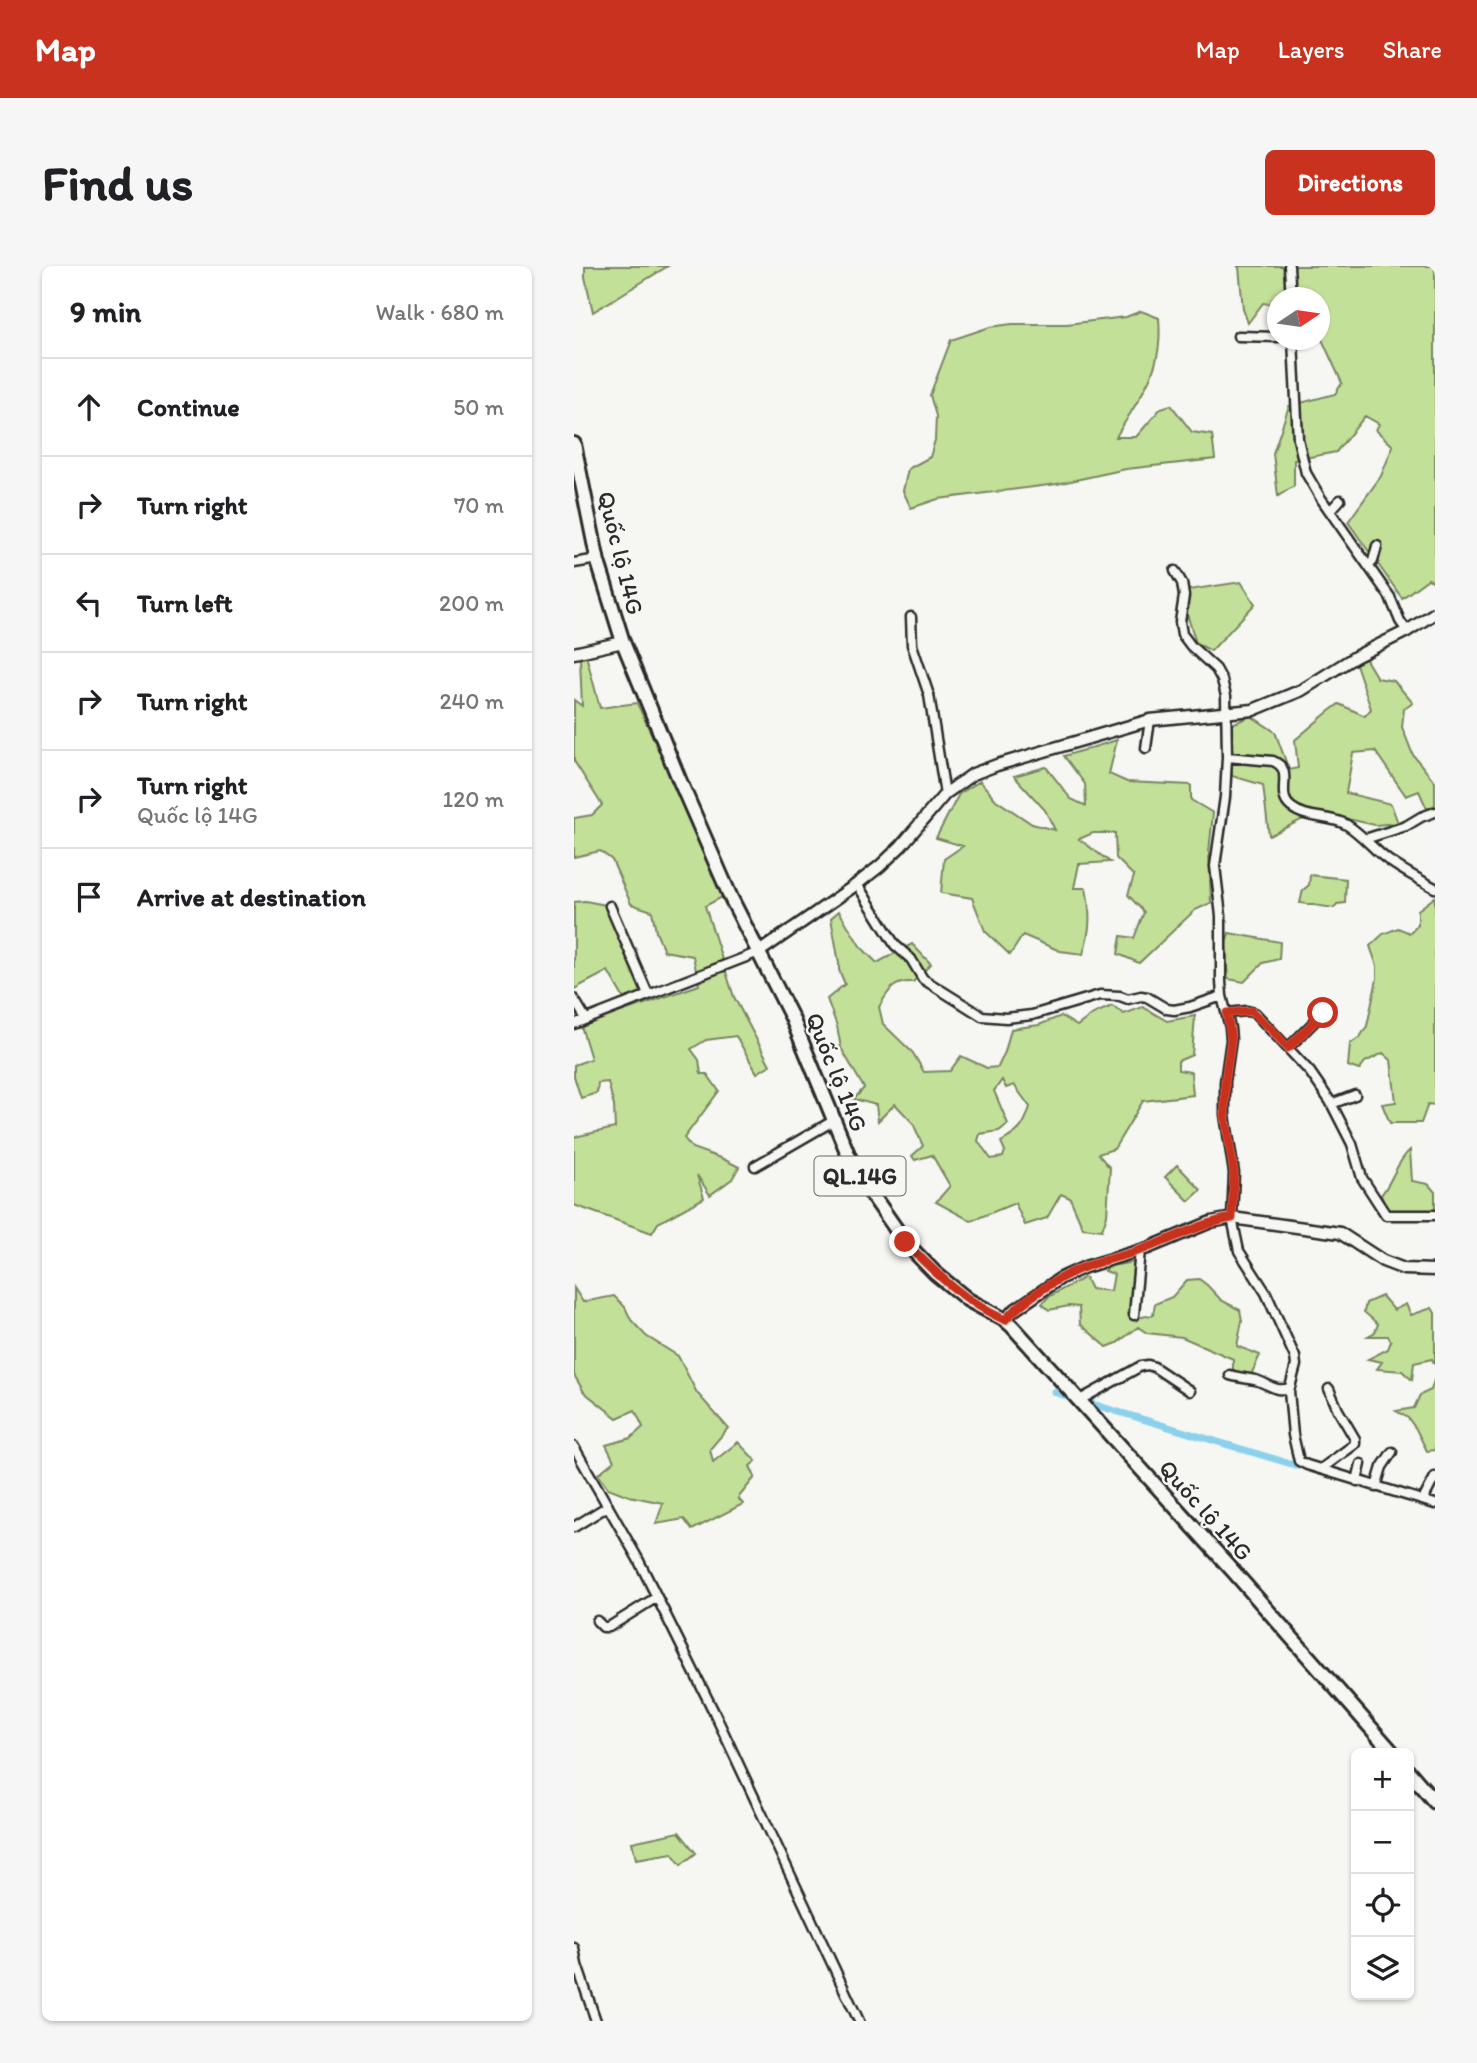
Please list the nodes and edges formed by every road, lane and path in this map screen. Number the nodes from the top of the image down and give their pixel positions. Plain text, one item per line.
1 (1289, 266) edge
2 (1290, 287) edge
3 (1238, 337) dead end
4 (1267, 337) edge
5 (1294, 350) edge
6 (574, 444) edge
7 (1340, 500) dead end
8 (1330, 510) junction
9 (1377, 546) dead end
10 (598, 559) junction
11 (574, 563) edge
12 (1369, 566) junction
13 (1175, 571) dead end
14 (1435, 613) edge
15 (911, 617) dead end
16 (1407, 631) junction
17 (623, 642) junction
18 (574, 653) edge
19 (1226, 712) junction
20 (1150, 720) junction
21 (1146, 748) dead end
22 (1227, 757) junction
23 (945, 794) junction
24 (1435, 812) edge
25 (1365, 839) junction
26 (857, 884) junction
27 (1435, 888) edge
28 (610, 906) dead end
29 (759, 952) junction
30 (648, 994) junction
31 (1222, 996) junction
32 (574, 999) edge
33 (1227, 1013) junction
34 (1329, 1015) dead end
35 (586, 1019) junction
36 (574, 1024) edge
37 (1288, 1048) junction
38 (1355, 1095) dead end
39 (1330, 1101) junction
40 (833, 1121) junction
41 (755, 1166) dead end
42 (1435, 1215) edge
43 (1232, 1218) junction
44 (1140, 1250) junction
45 (1435, 1270) edge
46 (1134, 1315) dead end
47 (1005, 1320) junction
48 (1230, 1375) dead end
49 (1290, 1388) junction
50 (1329, 1389) dead end
51 (1190, 1391) dead end
52 (1080, 1400) junction
53 (574, 1447) edge
54 (1392, 1452) dead end
55 (1360, 1464) dead end
56 (1321, 1469) junction
57 (1435, 1477) edge
58 (1357, 1481) junction
59 (1376, 1487) junction
60 (1423, 1500) junction
61 (1435, 1503) edge
62 (608, 1506) junction
63 (574, 1527) edge
64 (657, 1597) junction
65 (597, 1621) dead end
66 (1388, 1748) edge
67 (1414, 1778) edge
68 (1435, 1802) edge
69 (574, 1948) edge
70 (596, 2021) edge
71 (859, 2021) edge

1 - 2 street
3 - 4 street
5 - 8 street
6 - 10 main road, Quốc lộ 14G / QL.14G
7 - 8 street
8 - 12 street
9 - 12 street
10 - 11 street
10 - 17 main road, Quốc lộ 14G / QL.14G
12 - 16 street
13 - 19 street
14 - 16 street
15 - 23 street
16 - 19 street
17 - 18 street
17 - 29 main road, Quốc lộ 14G / QL.14G
19 - 20 street
19 - 22 street
20 - 21 street
20 - 23 street
22 - 25 street
22 - 31 street
23 - 26 street
24 - 25 street
25 - 27 street
26 - 29 street
26 - 31 street
28 - 30 street
29 - 30 street
29 - 40 main road, Quốc lộ 14G / QL.14G
30 - 35 street
31 - 33 street
32 - 35 street
33 - 37 street
33 - 43 street
34 - 37 street
35 - 36 street
37 - 39 street
38 - 39 street
39 - 42 street
40 - 41 street
40 - 47 main road, Quốc lộ 14G / QL.14G
43 - 44 street
43 - 45 street
43 - 49 street
44 - 46 street
44 - 47 street
47 - 52 main road, Quốc lộ 14G / QL.14G
48 - 49 street
49 - 56 street
50 - 56 street
51 - 52 street
52 - 66 main road, Quốc lộ 14G / QL.14G
53 - 62 street
54 - 59 street
55 - 58 street
56 - 58 street
57 - 60 street
58 - 59 street
59 - 60 street
60 - 61 street
62 - 63 street
62 - 64 street
64 - 65 street
64 - 71 street
67 - 68 main road
69 - 70 street

